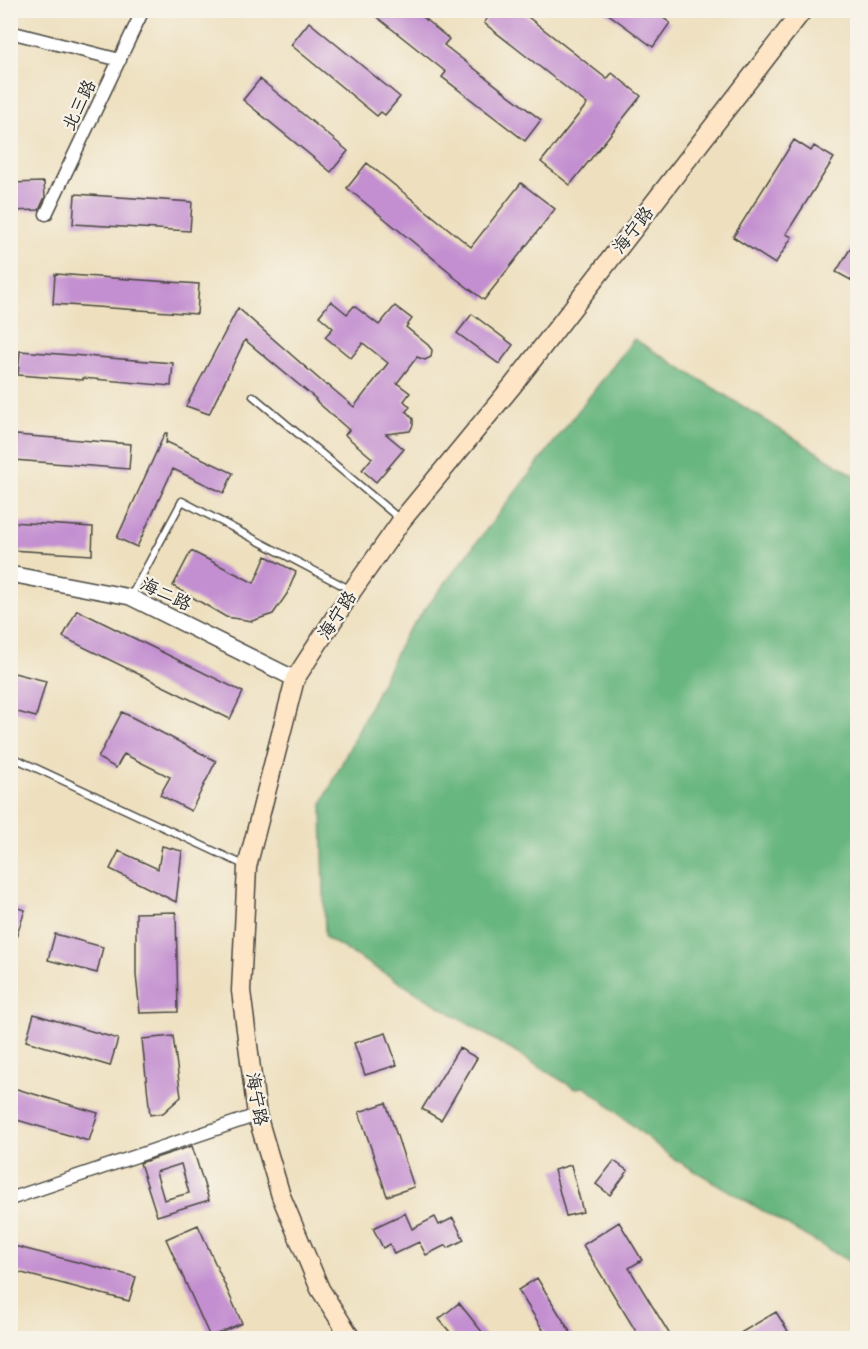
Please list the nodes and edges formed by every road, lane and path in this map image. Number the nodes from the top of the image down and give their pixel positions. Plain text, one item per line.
1 (143, 10) edge
2 (803, 10) edge
3 (10, 33) edge
4 (120, 60) junction
5 (46, 214) dead end
6 (253, 396) dead end
7 (402, 520) junction
8 (10, 574) edge
9 (352, 591) junction
10 (130, 597) junction
11 (295, 679) junction
12 (10, 756) edge
13 (247, 867) junction
14 (257, 1115) junction
15 (10, 1199) edge
16 (351, 1338) edge

1 - 4 street, 北三路
2 - 7 main road, 海宁路
3 - 4 street
4 - 5 street, 北三路
6 - 7 lane
7 - 9 main road, 海宁路
8 - 10 street, 海二路
9 - 10 lane
9 - 11 main road, 海宁路
10 - 11 street, 海二路
11 - 13 main road, 海宁路
12 - 13 lane
13 - 14 main road, 海宁路
14 - 15 street
14 - 16 main road, 海宁路

